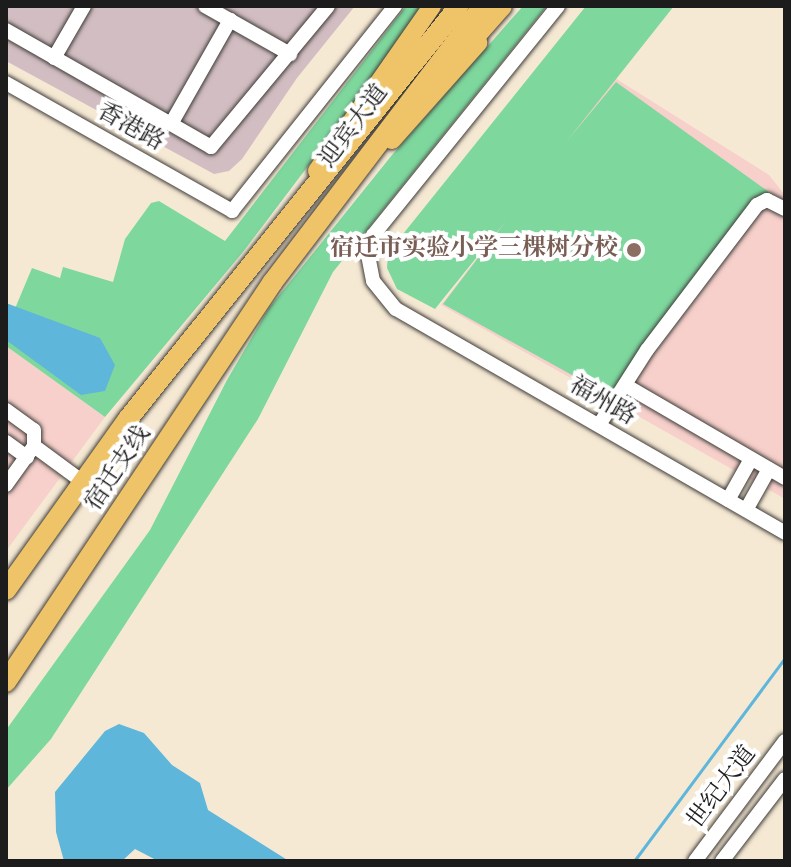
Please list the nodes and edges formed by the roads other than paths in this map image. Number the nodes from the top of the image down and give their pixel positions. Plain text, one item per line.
1 (84, 6) edge
2 (205, 6) edge
3 (328, 6) edge
4 (395, 6) edge
5 (432, 6) edge
6 (441, 6) edge
7 (459, 6) edge
8 (483, 6) edge
9 (502, 6) edge
10 (511, 6) edge
11 (558, 6) edge
12 (230, 20) junction
13 (6, 30) edge
14 (290, 54) junction
15 (54, 58) junction
16 (6, 83) edge
17 (171, 124) junction
18 (383, 132) junction
19 (297, 206) junction
20 (785, 209) edge
21 (314, 224) junction
22 (248, 266) joint
23 (272, 283) joint
24 (625, 385) junction
25 (6, 410) edge
26 (599, 425) junction
27 (6, 442) edge
28 (30, 452) junction
29 (751, 459) junction
30 (769, 469) junction
31 (785, 478) edge
32 (83, 482) junction
33 (6, 485) edge
34 (728, 500) junction
35 (746, 510) junction
36 (785, 533) edge
37 (6, 590) edge
38 (6, 682) edge
39 (785, 741) edge
40 (785, 779) edge
41 (695, 861) edge
42 (722, 861) edge

1 - 15 street
2 - 12 street
3 - 14 street
4 - 16 street, 香港路
5 - 19 main road
6 - 19 highway
7 - 19 highway, 迎宾大道
8 - 18 highway, 迎宾大道
9 - 18 highway
10 - 21 main road
11 - 26 street, 福州路
12 - 14 street
12 - 17 street
13 - 15 street
14 - 17 street
15 - 17 street
18 - 21 highway, 迎宾大道
19 - 22 highway, 迎宾大道
20 - 24 street
21 - 23 highway, 迎宾大道
22 - 32 highway, 宿迁支线
23 - 38 highway, 宿迁支线
24 - 26 street
24 - 29 street
25 - 28 street
26 - 34 street, 福州路
27 - 28 street
28 - 32 street
28 - 33 street
29 - 30 street
29 - 34 street
30 - 31 street
30 - 35 street
32 - 37 highway, 宿迁支线
34 - 35 street, 福州路
35 - 36 street, 福州路
39 - 41 street, 世纪大道
40 - 42 street, 世纪大道

